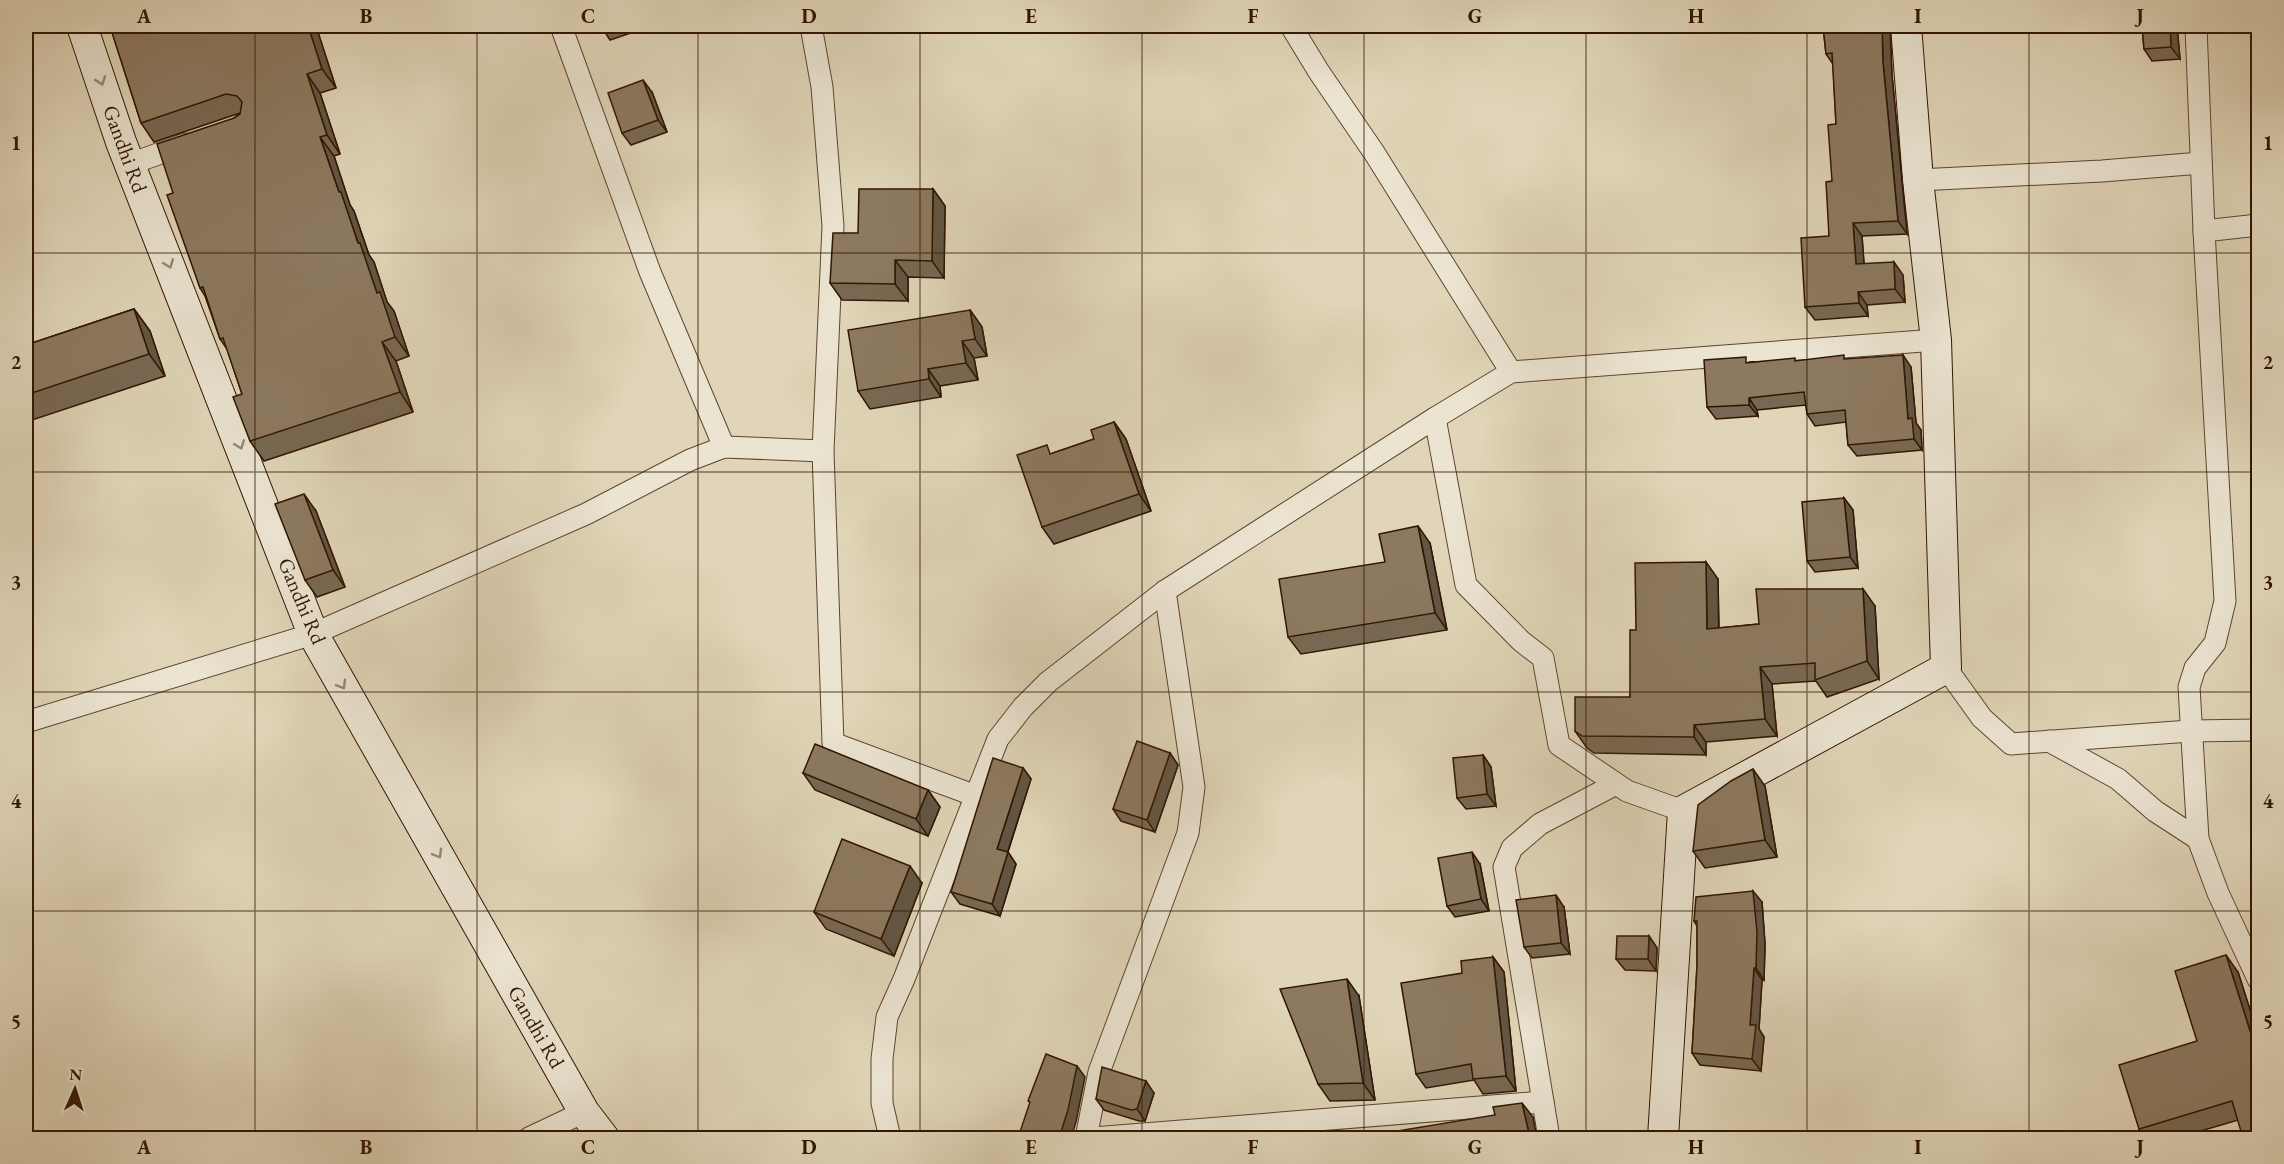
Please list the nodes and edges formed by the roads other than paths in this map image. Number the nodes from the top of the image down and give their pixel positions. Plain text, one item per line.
1 (82, 26) edge
2 (561, 26) edge
3 (811, 26) edge
4 (1291, 26) edge
5 (1906, 26) edge
6 (2196, 26) edge
7 (209, 137) edge
8 (2202, 163) junction
9 (130, 164) junction
10 (1918, 180) junction
11 (2259, 225) edge
12 (2204, 231) junction
13 (1936, 340) junction
14 (1511, 372) junction
15 (1435, 418) junction
16 (724, 447) junction
17 (823, 451) junction
18 (1166, 591) junction
19 (313, 634) junction
20 (1946, 668) junction
21 (26, 722) edge
22 (2259, 730) edge
23 (2190, 731) junction
24 (2049, 741) junction
25 (1616, 784) junction
26 (976, 796) junction
27 (1683, 812) junction
28 (2198, 839) junction
29 (2259, 979) edge
30 (1543, 1102) junction
31 (585, 1112) junction
32 (529, 1138) edge
33 (604, 1138) edge
34 (890, 1138) edge
35 (1086, 1138) edge
36 (1094, 1138) edge
37 (1549, 1138) edge
38 (1664, 1138) edge

1 -> 9 street, Gandhi Rd
2 - 16 street
3 - 17 street
4 - 14 street
5 - 10 street
6 - 8 street
7 - 9 street
8 - 10 street
8 - 12 street
9 -> 19 street, Gandhi Rd
10 - 13 street
11 - 12 street
12 - 23 street
13 - 14 street
13 - 20 street
14 - 15 street
15 - 18 street
15 - 25 street
16 - 17 street
16 - 19 street
17 - 26 street
18 - 26 street
18 - 35 street
19 - 21 street
19 -> 31 street, Gandhi Rd
20 - 24 street
20 - 27 street
22 - 23 street
23 - 24 street
23 - 28 street
24 - 28 street
25 - 27 street
25 - 30 street
26 - 34 street
27 - 38 street
28 - 29 street
30 - 36 street
30 - 37 street
31 - 32 street
31 - 33 street, Gandhi Rd

